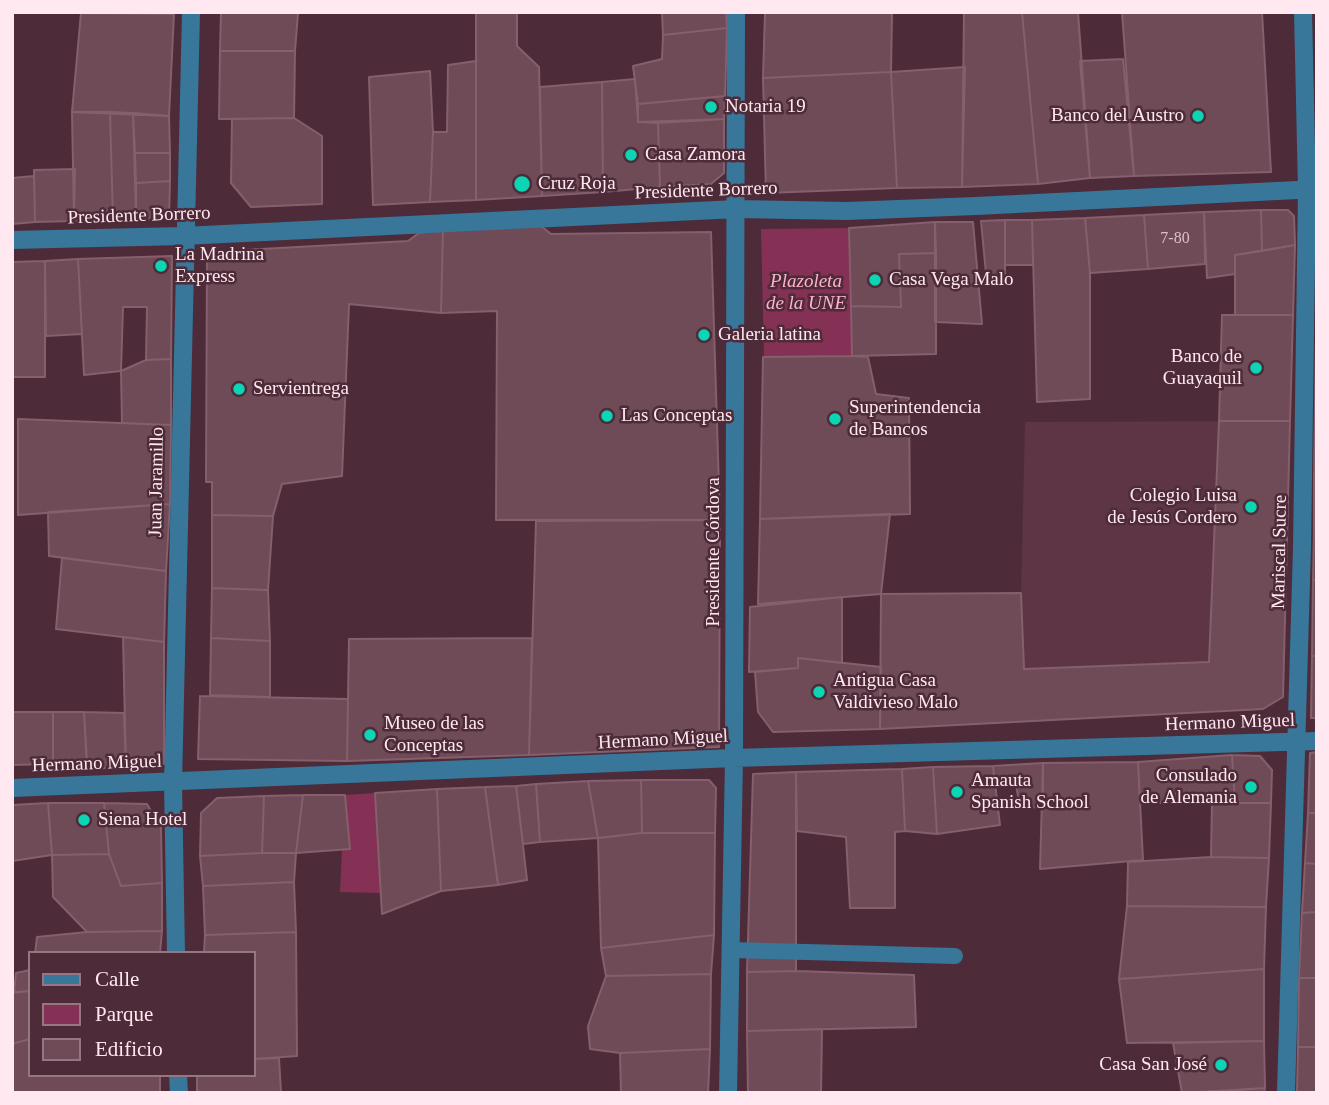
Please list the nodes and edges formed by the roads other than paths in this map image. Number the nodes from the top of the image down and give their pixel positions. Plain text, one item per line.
1 (191, 12) edge
2 (736, 12) edge
3 (1303, 12) edge
4 (1312, 190) edge
5 (737, 209) junction
6 (183, 236) junction
7 (12, 240) edge
8 (1317, 741) edge
9 (1297, 742) junction
10 (734, 758) junction
11 (173, 783) junction
12 (12, 788) edge
13 (730, 950) junction
14 (176, 951) edge
15 (955, 956) dead end
16 (728, 1093) edge
17 (1286, 1093) edge

1 - 6 street, Juan Jaramillo
2 - 5 street, Presidente Córdova
3 - 4 street, Mariscal Sucre
4 - 5 street, Presidente Borrero
4 - 9 street, Mariscal Sucre
5 - 6 street, Presidente Borrero
5 - 10 street, Presidente Córdova
6 - 7 street, Presidente Borrero
6 - 11 street, Juan Jaramillo
8 - 9 street, Hermano Miguel
9 - 10 street, Hermano Miguel
9 - 17 street, Mariscal Sucre
10 - 11 street, Hermano Miguel
10 - 13 street, Presidente Córdova
11 - 12 street, Hermano Miguel
11 - 14 street, Juan Jaramillo
13 - 15 lane
13 - 16 street, Presidente Córdova

